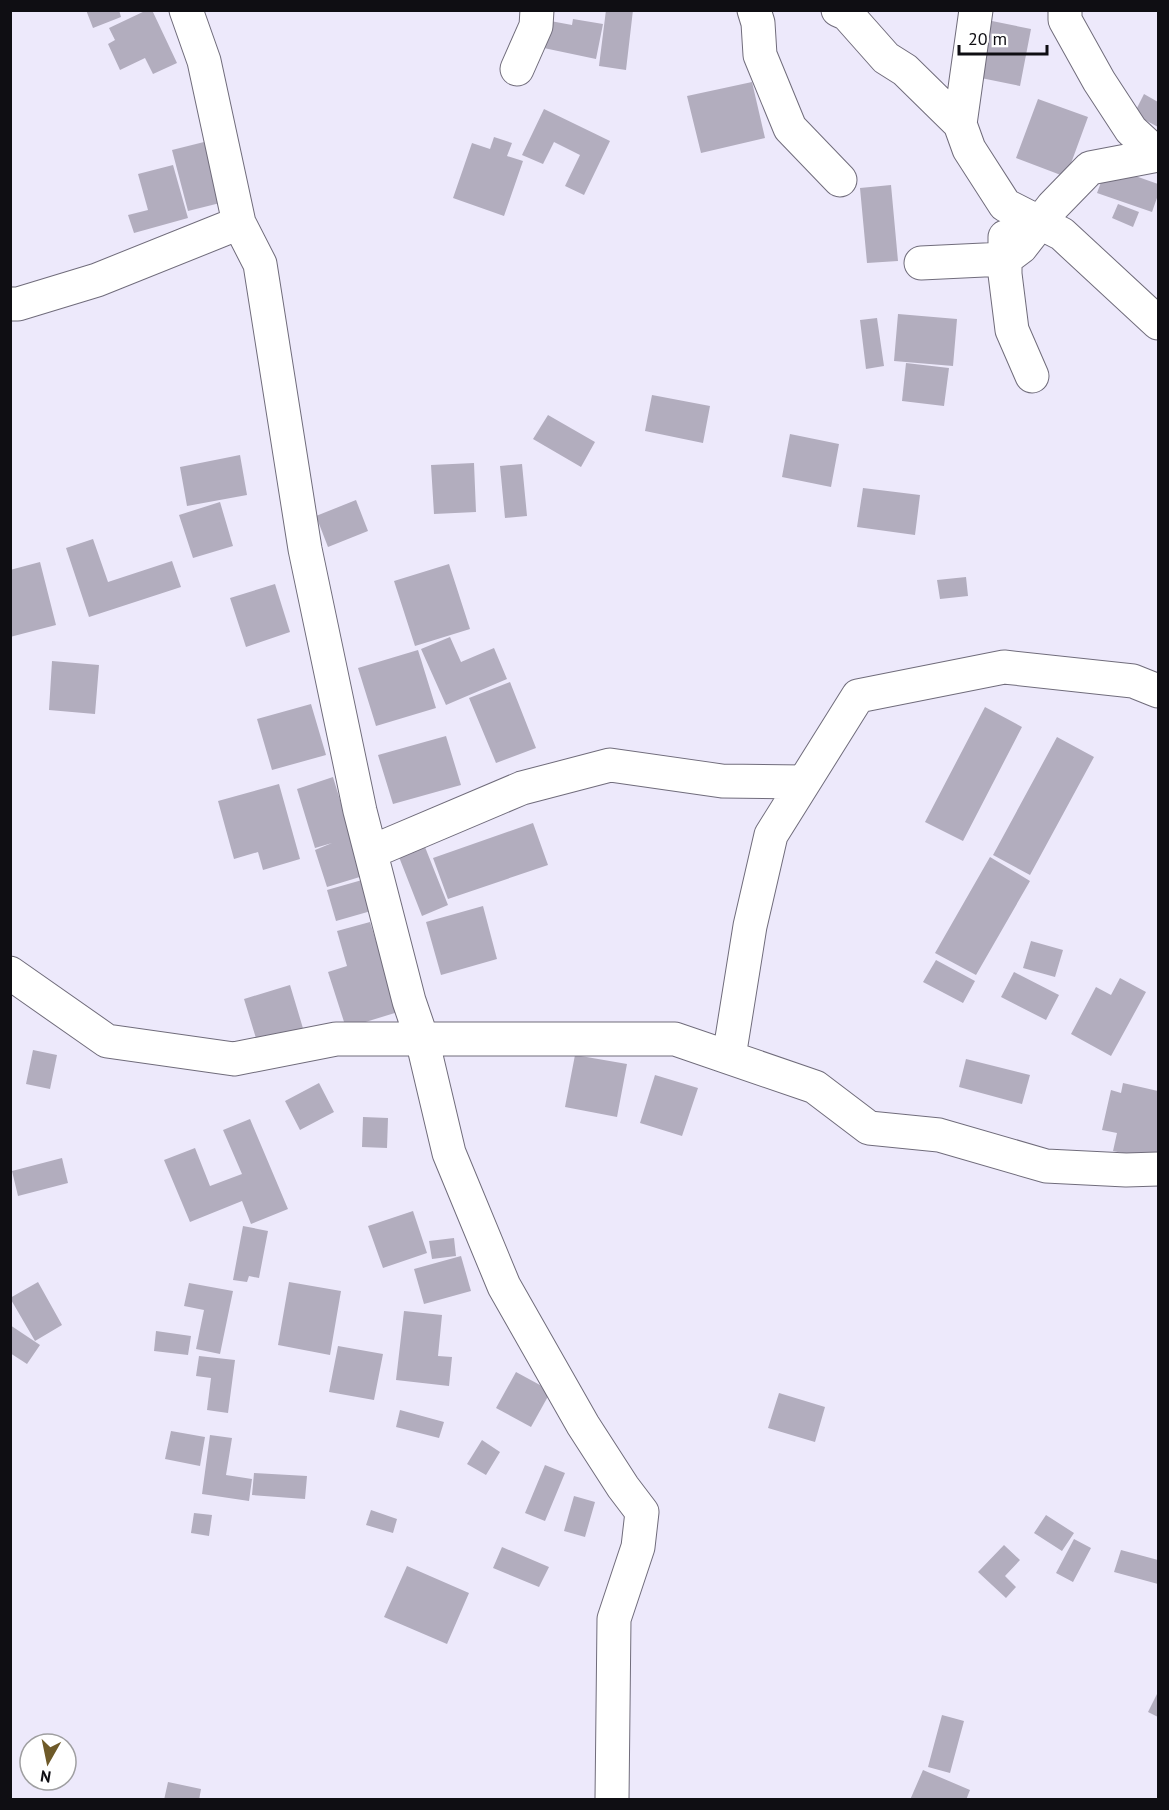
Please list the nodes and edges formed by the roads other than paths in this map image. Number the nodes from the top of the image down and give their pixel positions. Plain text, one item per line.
1 (186, 10) edge
2 (537, 10) edge
3 (754, 10) edge
4 (838, 10) edge
5 (976, 10) edge
6 (1065, 10) edge
7 (517, 69) dead end
8 (960, 124) junction
9 (840, 180) dead end
10 (1005, 205) junction
11 (239, 223) junction
12 (1041, 223) junction
13 (1005, 260) junction
14 (921, 263) dead end
15 (10, 304) edge
16 (1158, 322) edge
17 (1032, 376) dead end
18 (1158, 691) edge
19 (804, 782) junction
20 (371, 852) junction
21 (10, 973) edge
22 (422, 1039) junction
23 (729, 1058) junction
24 (1158, 1169) edge
25 (612, 1800) edge

1 - 11 street
2 - 7 street
3 - 9 street
4 - 8 street
5 - 8 street
6 - 12 street
8 - 10 street
10 - 12 street
10 - 13 street
11 - 15 street
11 - 20 street
12 - 13 street
12 - 16 street
13 - 14 street
13 - 17 street
18 - 19 street
19 - 20 street
19 - 23 street
20 - 22 street
21 - 22 street
22 - 23 street
22 - 25 street
23 - 24 street

